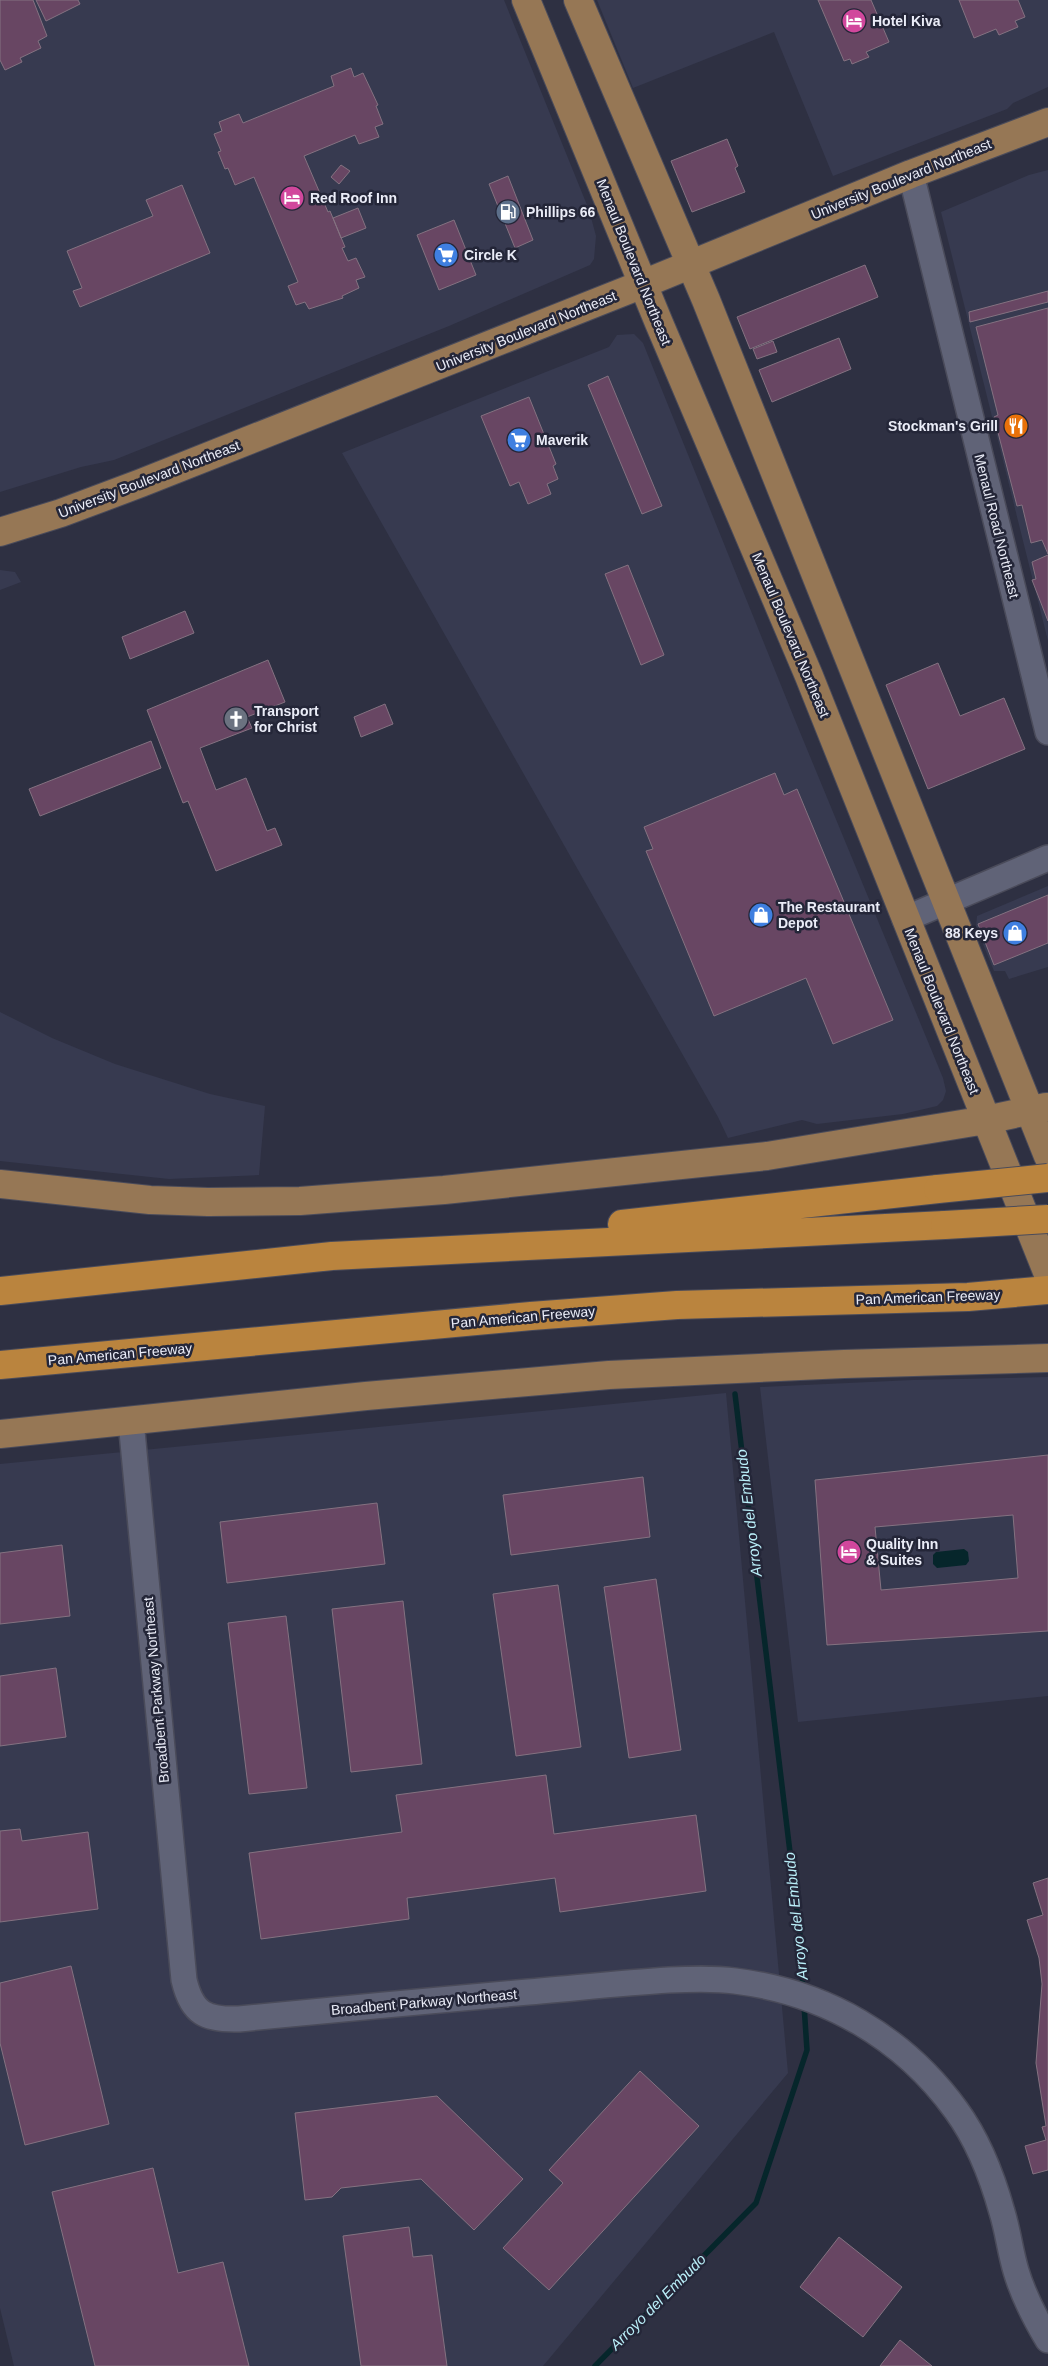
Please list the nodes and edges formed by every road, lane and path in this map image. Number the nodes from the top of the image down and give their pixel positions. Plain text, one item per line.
1 (526, 0) edge
2 (578, 0) edge
3 (1048, 122) edge
4 (911, 174) junction
5 (691, 264) junction
6 (643, 284) junction
7 (0, 532) edge
8 (1048, 732) edge
9 (1048, 858) edge
10 (948, 902) junction
11 (905, 919) junction
12 (1039, 1109) edge
13 (986, 1120) junction
14 (1048, 1156) edge
15 (1048, 1178) edge
16 (0, 1184) edge
17 (1048, 1219) edge
18 (332, 1256) junction
19 (1048, 1274) edge
20 (1048, 1290) edge
21 (0, 1291) edge
22 (968, 1297) junction
23 (1048, 1301) edge
24 (1048, 1358) edge
25 (0, 1365) edge
26 (131, 1421) junction
27 (0, 1434) edge
28 (1048, 2340) edge

1 - 6 main road, Menaul Boulevard Northeast
2 - 5 main road
3 - 4 main road, University Boulevard Northeast
4 - 5 main road, University Boulevard Northeast
4 - 8 street, Menaul Road Northeast
5 - 6 main road, University Boulevard Northeast
5 - 10 main road
6 - 7 main road, University Boulevard Northeast
6 - 11 main road, Menaul Boulevard Northeast
9 - 10 street
10 - 11 street
10 - 12 main road
11 - 13 main road, Menaul Boulevard Northeast
12 - 13 main road
12 - 14 main road
13 - 16 main road
13 - 19 main road, Menaul Boulevard Northeast
15 - 18 highway, bridge
17 - 18 highway, bridge
18 - 21 highway
20 - 22 highway, Pan American Freeway
22 - 23 highway
22 - 25 highway, Pan American Freeway
24 - 26 main road
26 - 27 main road
26 - 28 street, Broadbent Parkway Northeast

